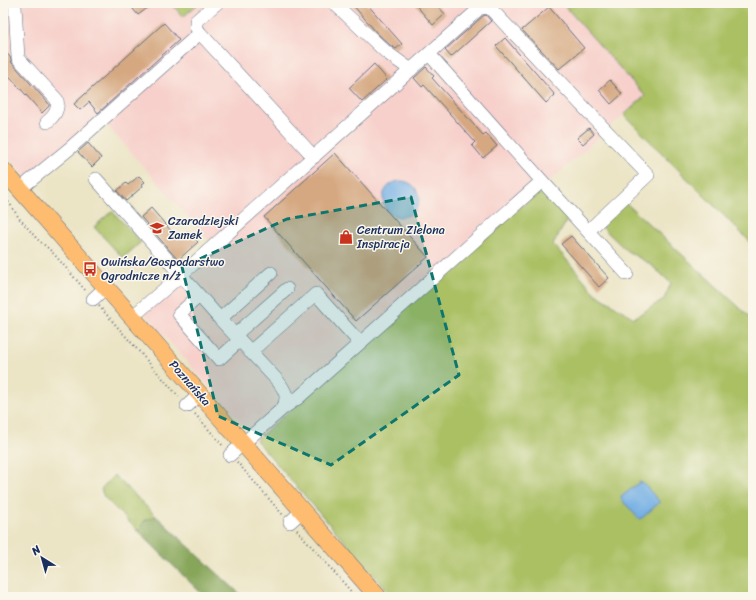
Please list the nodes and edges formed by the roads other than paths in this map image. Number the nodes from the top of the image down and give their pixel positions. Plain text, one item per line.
1 (14, 3) edge
2 (217, 3) edge
3 (334, 3) edge
4 (200, 33) junction
5 (429, 54) junction
6 (410, 70) junction
7 (47, 122) dead end
8 (314, 157) junction
9 (3, 170) edge
10 (96, 179) dead end
11 (542, 181) junction
12 (20, 190) junction
13 (588, 231) junction
14 (271, 273) dead end
15 (627, 274) dead end
16 (181, 276) junction
17 (106, 287) junction
18 (287, 289) dead end
19 (200, 296) junction
20 (93, 299) dead end
21 (132, 317) junction
22 (220, 319) junction
23 (237, 338) junction
24 (360, 343) junction
25 (250, 352) junction
26 (200, 394) junction
27 (187, 406) dead end
28 (282, 409) junction
29 (243, 444) junction
30 (230, 455) dead end
31 (302, 511) junction
32 (290, 522) dead end
33 (378, 597) edge

1 - 7 lane
2 - 4 lane
3 - 6 lane
4 - 8 lane
4 - 12 lane
5 - 6 lane
5 - 11 lane
5 - 13 lane
6 - 8 lane
8 - 16 lane
9 - 12 main road, Poznańska
10 - 16 lane
11 - 13 lane
11 - 24 lane
12 - 17 main road, Poznańska
13 - 15 lane
14 - 22 lane
16 - 19 lane
16 - 21 lane
17 - 20 lane
17 - 21 main road, Poznańska
18 - 23 lane
19 - 22 lane
19 - 23 lane
21 - 26 main road, Poznańska
22 - 23 lane
23 - 25 lane
24 - 25 lane
24 - 28 lane
25 - 28 lane
26 - 27 lane
26 - 29 main road, Poznańska
28 - 29 lane
29 - 30 lane
29 - 31 main road, Poznańska
31 - 32 lane
31 - 33 main road, Poznańska

